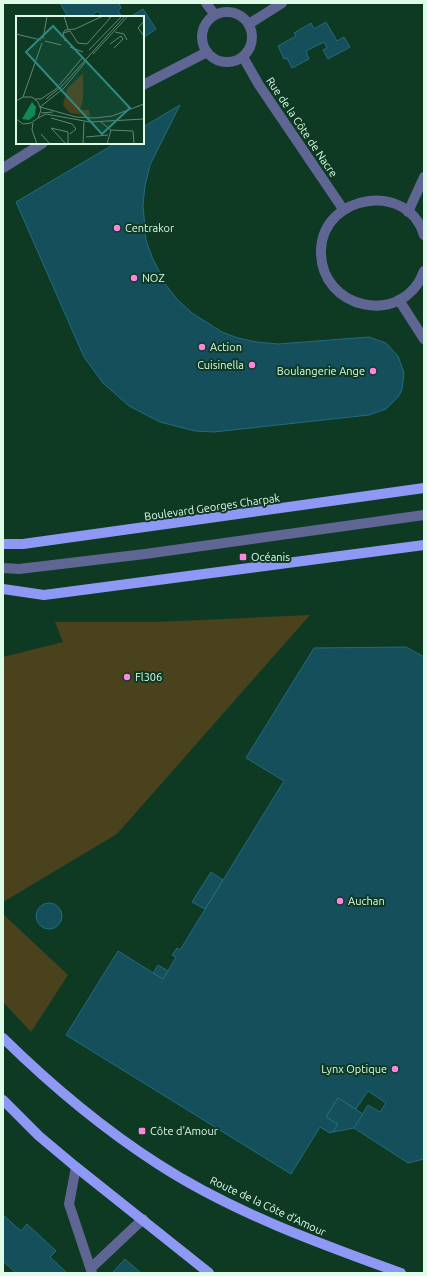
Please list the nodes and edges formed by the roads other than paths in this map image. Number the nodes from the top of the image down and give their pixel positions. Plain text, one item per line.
1 (206, 3) edge
2 (282, 3) edge
3 (215, 15) junction
4 (249, 24) junction
5 (207, 52) junction
6 (243, 57) junction
7 (144, 84) edge
8 (41, 144) edge
9 (3, 168) edge
10 (424, 177) edge
11 (343, 209) junction
12 (408, 212) junction
13 (424, 235) edge
14 (424, 271) edge
15 (399, 300) junction
16 (424, 339) edge
17 (424, 488) edge
18 (424, 515) edge
19 (3, 544) edge
20 (424, 545) edge
21 (3, 568) edge
22 (3, 589) edge
23 (3, 1038) edge
24 (3, 1100) edge
25 (76, 1167) junction
26 (143, 1219) junction
27 (92, 1270) edge
28 (209, 1273) edge
29 (401, 1273) edge

1 - 3 street
2 - 4 street
3 - 4 street
3 - 5 street
4 - 6 street
5 - 6 street
5 - 7 street
6 - 11 street, Rue de la Côte de Nacre
8 - 9 street
10 - 12 street
11 - 12 street
11 - 15 street
12 - 13 street
14 - 15 street
15 - 16 street
17 - 19 main road, Boulevard Georges Charpak
18 - 21 street
20 - 22 main road
23 - 29 main road, Route de la Côte d'Amour
24 - 25 main road
25 - 26 main road
25 - 27 street
26 - 27 street
26 - 28 main road

